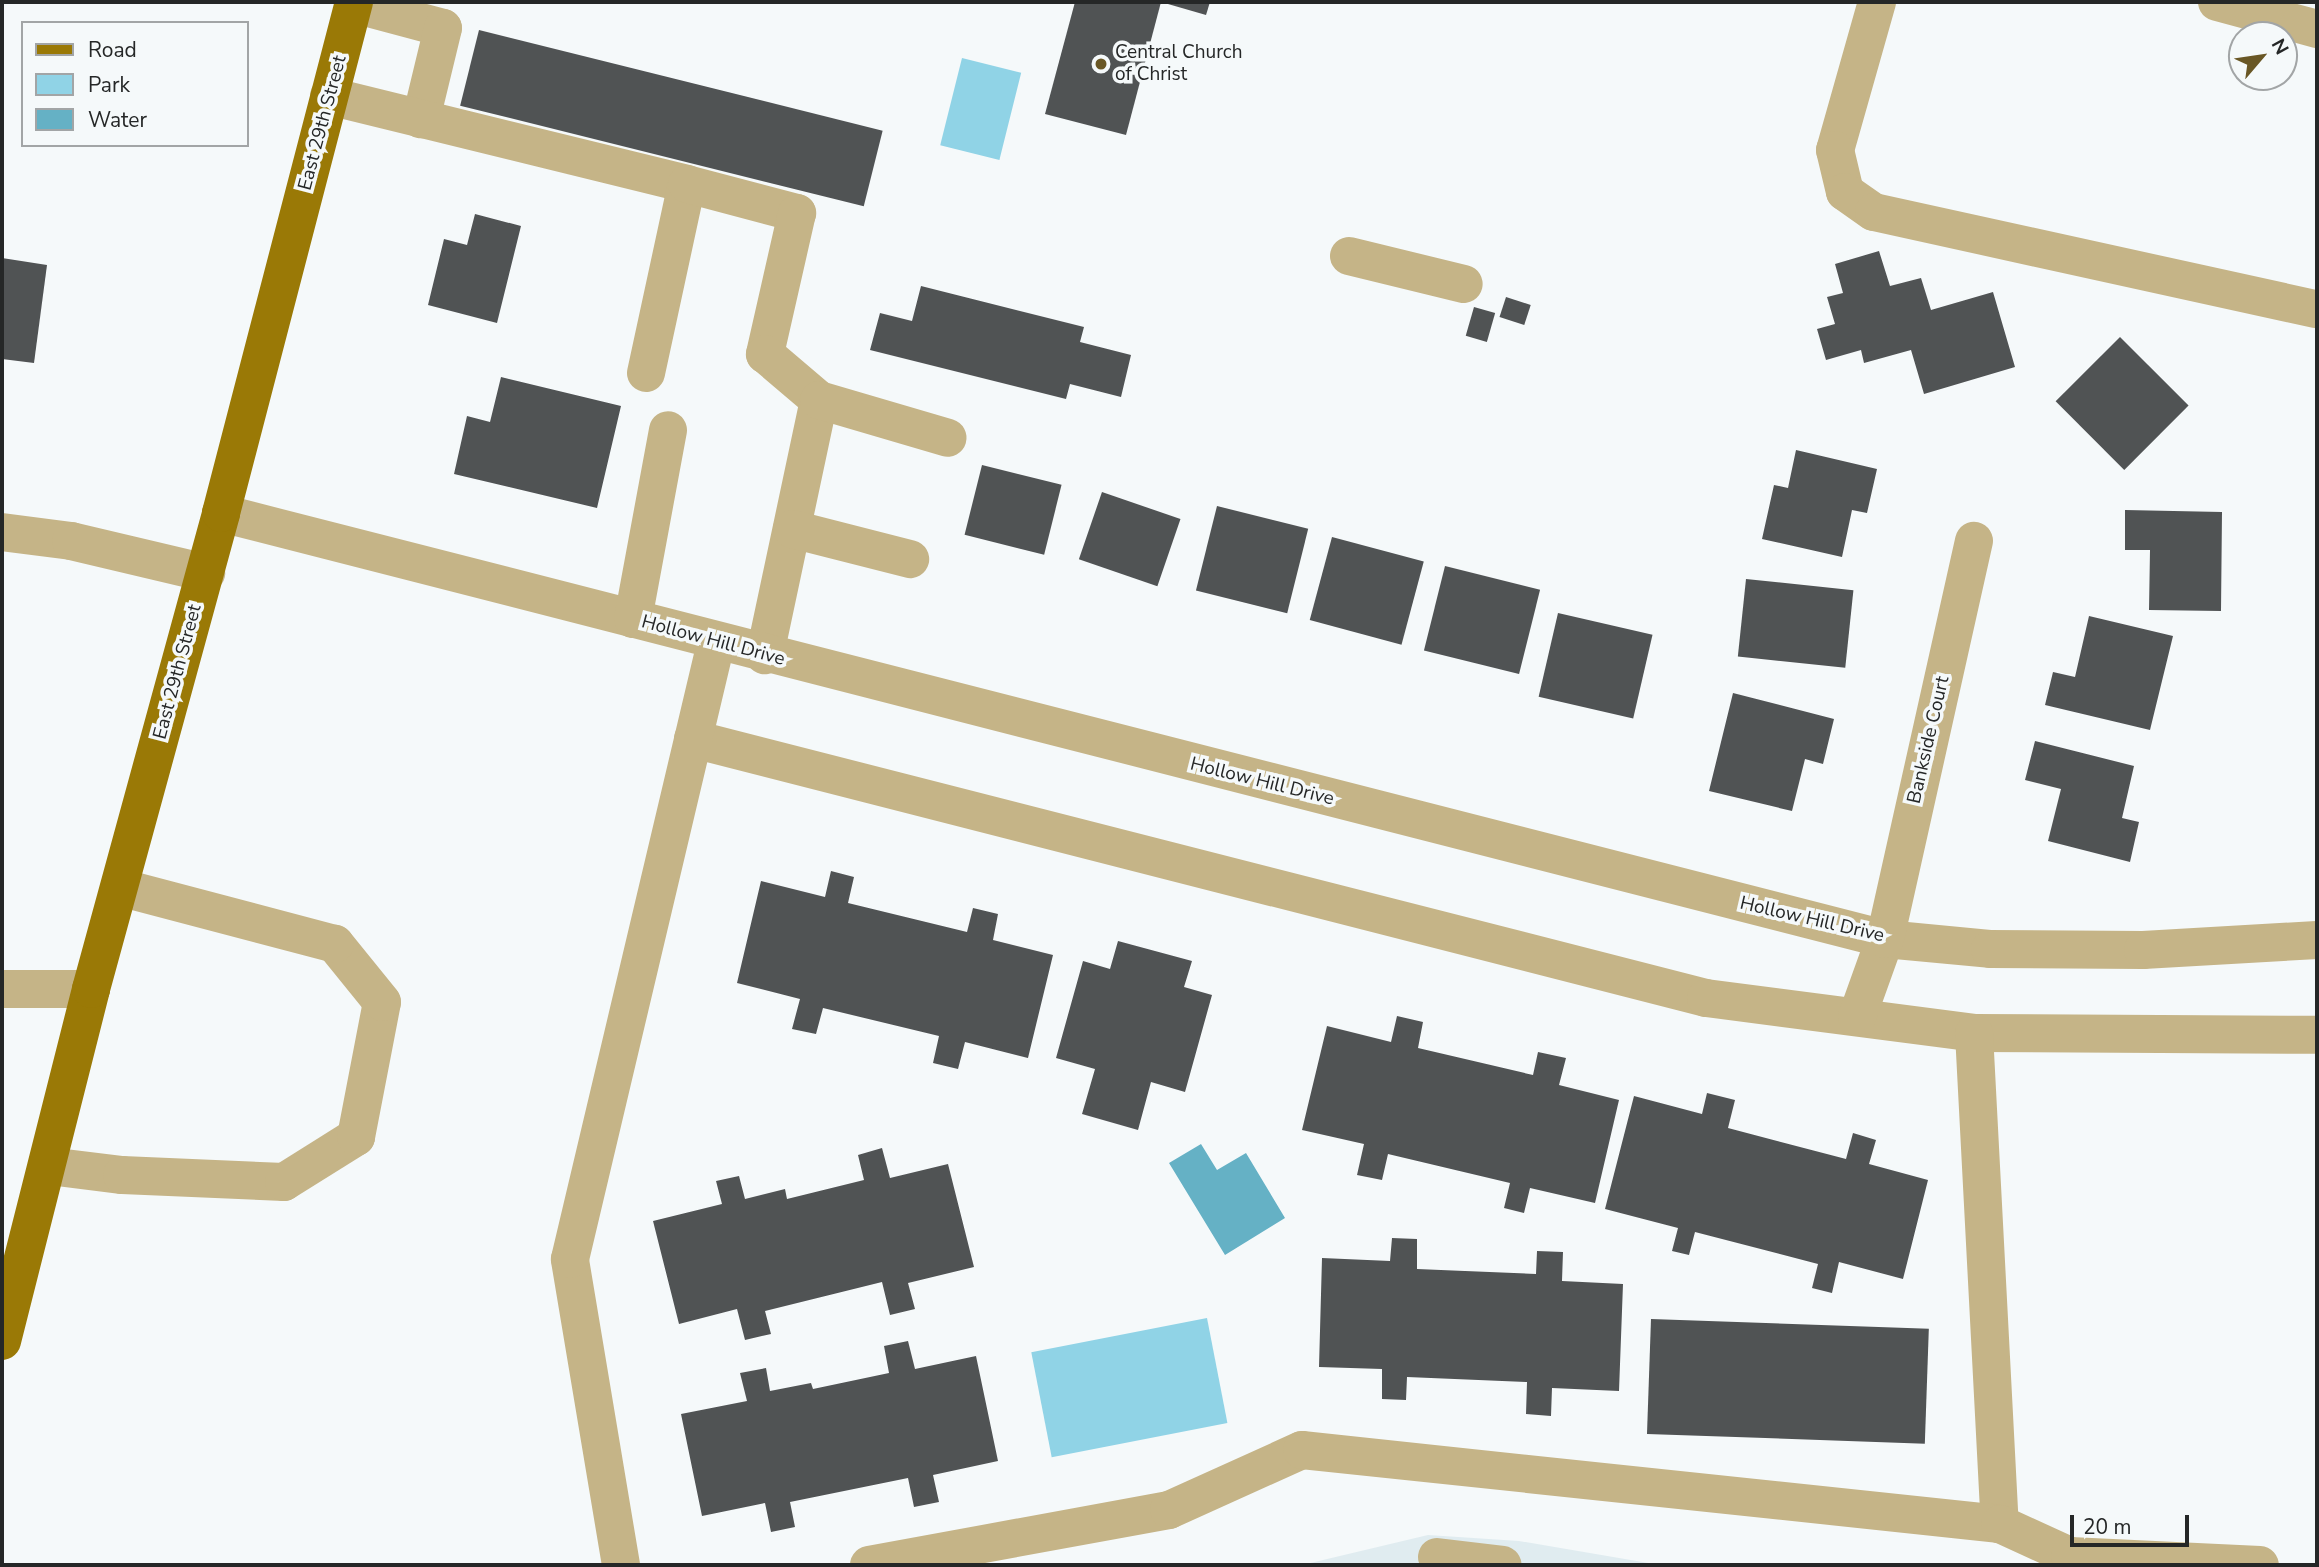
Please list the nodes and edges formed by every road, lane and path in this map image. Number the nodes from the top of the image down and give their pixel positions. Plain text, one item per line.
1 (1877, 2) edge
2 (2217, 2) edge
3 (354, 3) edge
4 (2317, 29) edge
5 (330, 96) junction
6 (421, 119) junction
7 (687, 184) junction
8 (1349, 256) dead end
9 (1464, 284) dead end
10 (2317, 309) edge
11 (646, 373) dead end
12 (819, 400) junction
13 (668, 430) dead end
14 (948, 438) dead end
15 (222, 513) junction
16 (792, 529) junction
17 (2, 532) edge
18 (1974, 541) dead end
19 (910, 559) dead end
20 (205, 573) junction
21 (633, 619) junction
22 (716, 643) junction
23 (765, 655) junction
24 (693, 739) junction
25 (119, 887) junction
26 (1885, 939) junction
27 (2317, 940) edge
28 (2, 989) edge
29 (91, 989) junction
30 (1857, 1017) junction
31 (1974, 1033) junction
32 (2317, 1035) edge
33 (50, 1166) junction
34 (2, 1341) edge
35 (2000, 1524) junction
36 (1437, 1557) dead end
37 (621, 1565) edge
38 (869, 1565) edge
39 (1503, 1565) edge
40 (2260, 1565) edge

1 - 10 street
2 - 4 street
3 - 5 main road, East 29th Street
3 - 6 street
5 - 6 street
5 - 15 main road, East 29th Street
6 - 7 street
7 - 11 street
7 - 12 street
8 - 9 street
12 - 14 street
12 - 16 street
13 - 21 street
15 - 20 main road, East 29th Street
15 - 21 street, Hollow Hill Drive
16 - 19 street
16 - 23 street
17 - 20 street
18 - 26 street, Bankside Court
20 - 25 main road, East 29th Street
21 - 22 street, Hollow Hill Drive
22 - 23 street, Hollow Hill Drive
22 - 24 street
23 - 26 street, Hollow Hill Drive
24 - 30 street
24 - 37 street
25 - 29 main road, East 29th Street
25 - 33 street
26 - 27 street, Hollow Hill Drive
26 - 30 street, Bankside Court
28 - 29 street
29 - 33 main road, East 29th Street
30 - 31 street
31 - 32 street
31 - 35 street
33 - 34 main road, East 29th Street
35 - 38 street
35 - 40 street
36 - 39 street

